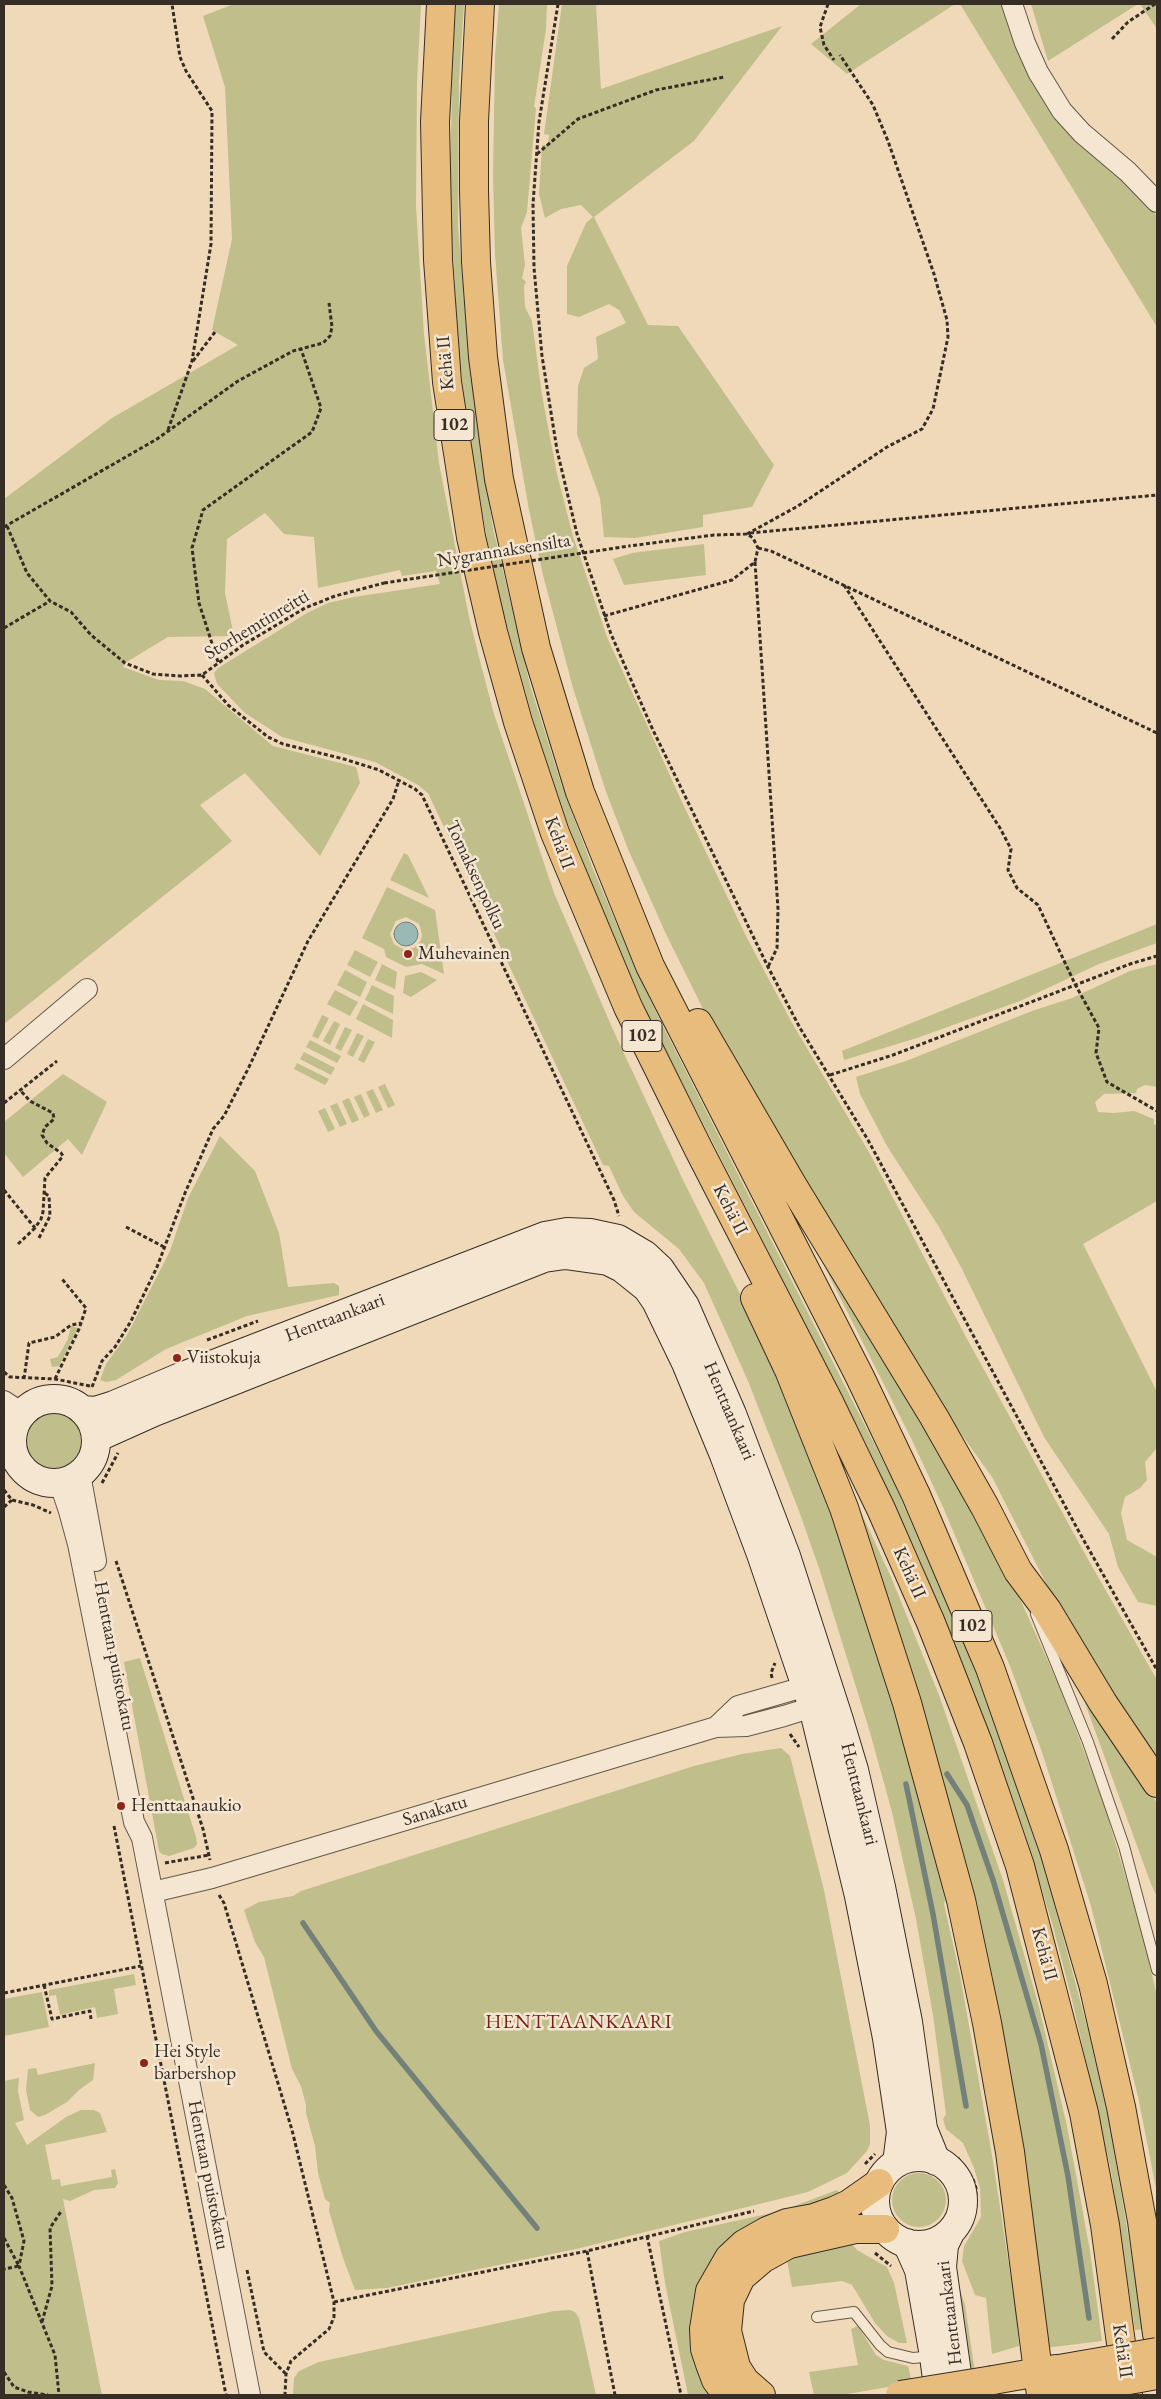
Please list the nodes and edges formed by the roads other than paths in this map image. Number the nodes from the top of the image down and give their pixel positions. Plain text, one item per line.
1 (440, 4) edge
2 (480, 4) edge
3 (1012, 4) edge
4 (1157, 202) edge
5 (650, 966) junction
6 (87, 989) dead end
7 (4, 1059) edge
8 (742, 1234) junction
9 (87, 1398) junction
10 (13, 1407) edge
11 (96, 1438) junction
12 (68, 1479) junction
13 (12, 1483) edge
14 (1018, 1571) junction
15 (816, 1694) junction
16 (1157, 1783) edge
17 (142, 1838) junction
18 (153, 1892) junction
19 (1157, 1970) edge
20 (888, 2156) junction
21 (946, 2158) junction
22 (868, 2177) junction
23 (958, 2231) junction
24 (896, 2236) junction
25 (817, 2317) dead end
26 (1157, 2334) edge
27 (1157, 2352) edge
28 (934, 2356) junction
29 (1157, 2375) edge
30 (1046, 2386) edge
31 (250, 2395) edge
32 (727, 2395) edge
33 (760, 2395) edge
34 (900, 2395) edge
35 (939, 2395) edge
36 (960, 2395) edge
37 (1128, 2395) edge

1 - 8 highway, Kehä II / 102
2 - 5 highway, Kehä II / 102
3 - 4 street
5 - 14 highway
5 - 26 highway, Kehä II / 102
6 - 7 street
8 - 30 highway
8 - 37 highway, Kehä II / 102
9 - 10 main road
9 - 11 main road
9 - 15 main road, Henttaankaari
10 - 13 main road
11 - 12 main road
11 - 15 main road, Henttaankaari
12 - 13 main road
12 - 17 street, Henttaan puistokatu
12 - 17 street, Henttaan puistokatu
14 - 16 highway
14 - 19 lane
15 - 18 street, Sanakatu
15 - 20 main road, Henttaankaari
15 - 21 main road, Henttaankaari
17 - 18 street, Henttaan puistokatu
18 - 31 street, Henttaan puistokatu
20 - 21 main road
20 - 22 main road
21 - 23 main road
22 - 24 main road
22 - 32 highway
23 - 24 main road
23 - 36 main road, Henttaankaari
24 - 28 main road, Henttaankaari
24 - 33 highway
25 - 28 lane
27 - 30 highway, bridge
28 - 35 main road, Henttaankaari
29 - 30 highway, bridge
30 - 34 highway, bridge

